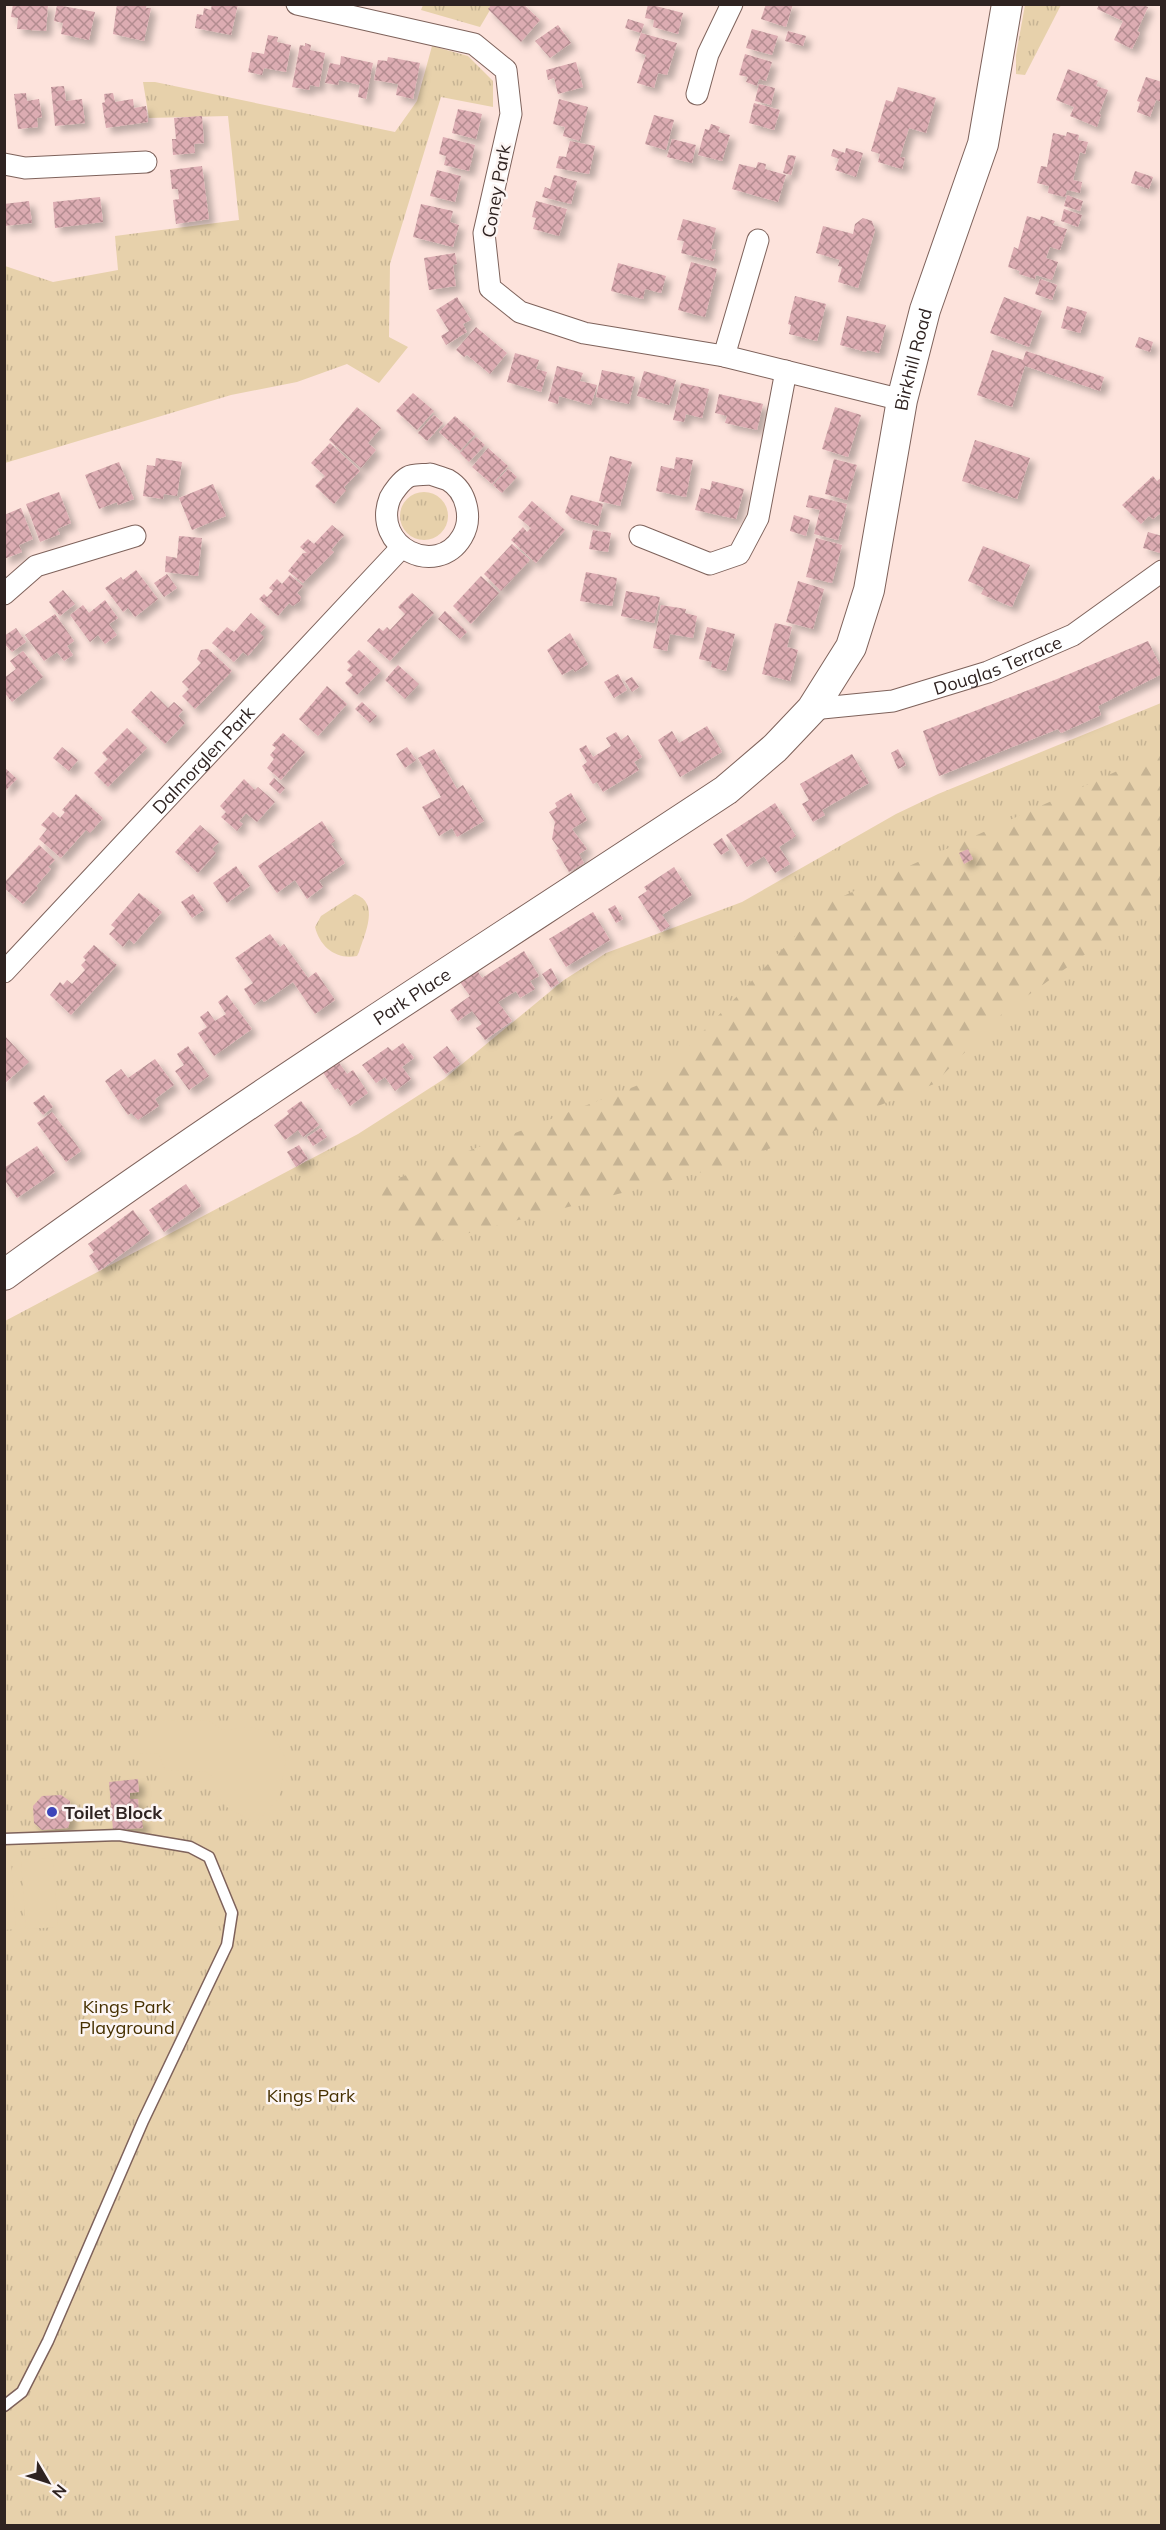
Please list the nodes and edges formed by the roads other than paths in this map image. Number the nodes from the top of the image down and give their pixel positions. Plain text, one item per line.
1 (297, 4) edge
2 (732, 4) edge
3 (1007, 4) edge
4 (697, 94) dead end
5 (146, 162) dead end
6 (4, 164) edge
7 (758, 240) dead end
8 (724, 356) junction
9 (786, 371) junction
10 (902, 400) junction
11 (135, 536) dead end
12 (640, 536) dead end
13 (401, 548) dead end
14 (1161, 571) edge
15 (4, 594) edge
16 (812, 709) junction
17 (4, 972) edge
18 (4, 1275) edge
19 (4, 1839) edge
20 (4, 2406) edge

1 - 8 street, Coney Park
2 - 4 street
3 - 10 street, Birkhill Road
5 - 6 street
7 - 8 street
8 - 9 street, Coney Park
9 - 10 street, Coney Park
9 - 12 street
10 - 16 street, Birkhill Road
11 - 15 street
13 - 17 street, Dalmorglen Park
14 - 16 street, Douglas Terrace
16 - 18 street, Park Place
19 - 20 lane

